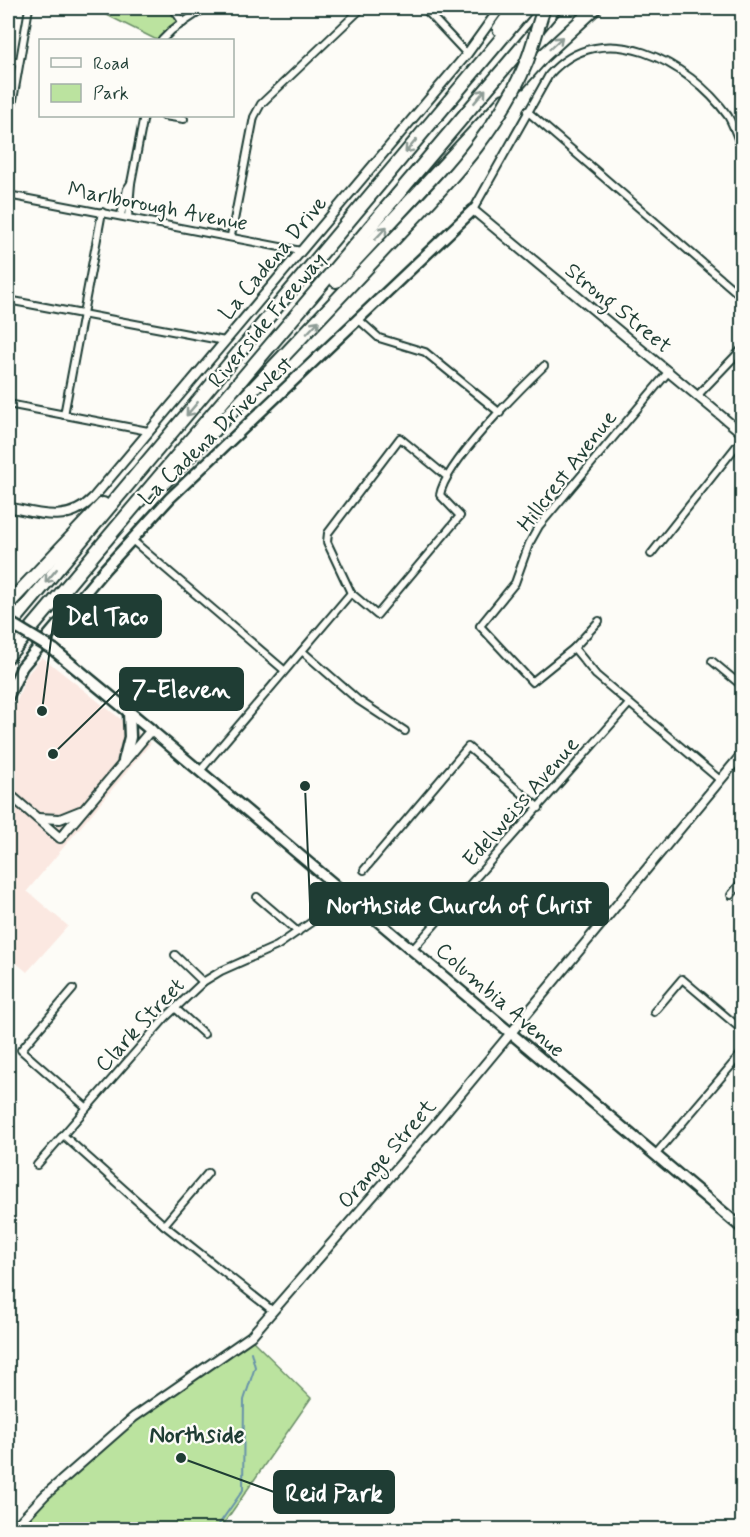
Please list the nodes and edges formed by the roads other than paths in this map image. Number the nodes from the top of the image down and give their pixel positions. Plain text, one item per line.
1 (29, 8) edge
2 (172, 8) edge
3 (205, 8) edge
4 (362, 8) edge
5 (424, 8) edge
6 (500, 8) edge
7 (514, 8) edge
8 (527, 8) edge
9 (544, 8) edge
10 (555, 8) edge
11 (595, 8) edge
12 (183, 23) junction
13 (163, 39) edge
14 (466, 54) junction
15 (8, 60) edge
16 (19, 62) junction
17 (448, 101) junction
18 (527, 111) junction
19 (144, 117) edge
20 (171, 117) edge
21 (184, 119) dead end
22 (8, 126) edge
23 (742, 150) edge
24 (8, 195) edge
25 (473, 210) junction
26 (102, 212) junction
27 (124, 216) junction
28 (231, 236) junction
29 (301, 251) junction
30 (742, 297) edge
31 (8, 300) edge
32 (82, 314) junction
33 (358, 319) junction
34 (225, 341) junction
35 (742, 349) edge
36 (544, 366) dead end
37 (254, 367) junction
38 (669, 371) junction
39 (698, 395) junction
40 (8, 404) edge
41 (500, 413) junction
42 (64, 415) junction
43 (148, 431) junction
44 (742, 433) edge
45 (742, 439) edge
46 (446, 476) junction
47 (130, 483) junction
48 (8, 507) edge
49 (132, 540) junction
50 (651, 554) dead end
51 (83, 565) junction
52 (351, 593) junction
53 (8, 604) edge
54 (50, 608) junction
55 (599, 621) dead end
56 (8, 622) edge
57 (8, 628) edge
58 (574, 648) junction
59 (302, 651) junction
60 (8, 656) edge
61 (712, 661) dead end
62 (8, 667) edge
63 (284, 670) junction
64 (742, 686) edge
65 (8, 697) edge
66 (629, 704) junction
67 (129, 712) junction
68 (152, 730) junction
69 (405, 731) dead end
70 (742, 755) edge
71 (124, 761) junction
72 (200, 771) junction
73 (720, 780) junction
74 (8, 793) edge
75 (86, 807) junction
76 (539, 807) junction
77 (36, 818) junction
78 (364, 870) dead end
79 (742, 881) edge
80 (731, 895) dead end
81 (349, 896) junction
82 (257, 897) dead end
83 (298, 932) junction
84 (414, 949) junction
85 (175, 955) dead end
86 (203, 982) junction
87 (73, 989) dead end
88 (175, 1008) junction
89 (654, 1012) dead end
90 (742, 1030) edge
91 (204, 1034) dead end
92 (510, 1035) junction
93 (742, 1053) edge
94 (86, 1107) junction
95 (63, 1135) junction
96 (655, 1155) junction
97 (37, 1164) dead end
98 (208, 1173) dead end
99 (164, 1225) junction
100 (742, 1228) edge
101 (273, 1311) junction
102 (12, 1530) edge

1 - 16 street
2 - 12 street
3 - 12 street
4 - 28 street
5 - 14 street
6 - 14 street, La Cadena Drive
7 - 17 highway
8 - 17 highway, Riverside Freeway
51 -> 9 highway, bridge
37 -> 10 highway, Riverside Freeway
37 -> 11 highway
12 - 13 street
14 - 29 street, La Cadena Drive
15 - 16 street
16 - 22 street
17 -> 47 highway, Riverside Freeway
18 - 23 street
18 - 25 street
18 - 30 street
19 - 27 street
20 - 21 street
24 - 26 street, Marlborough Avenue
25 - 33 main road, La Cadena Drive West
25 - 38 street, Strong Street
26 - 27 street, Marlborough Avenue
26 - 32 street
27 - 28 street, Marlborough Avenue
28 - 29 street, Marlborough Avenue
29 - 34 street, La Cadena Drive
31 - 32 street
32 - 34 street
32 - 42 street
33 - 41 street
33 - 49 main road, La Cadena Drive West
34 - 43 street, La Cadena Drive
35 - 39 street
36 - 41 street
37 - 51 highway, Riverside Freeway
38 - 39 street, Strong Street
38 - 58 street, Hillcrest Avenue
39 - 44 street, Strong Street
40 - 42 street
41 - 46 street
42 - 43 street
43 - 48 street, La Cadena Drive
45 - 50 street
46 - 52 street
46 - 52 street
47 - 53 highway
47 -> 57 highway, Riverside Freeway
49 - 63 street
49 - 65 main road, La Cadena Drive West
51 - 54 highway, Riverside Freeway
52 - 59 street
54 - 60 highway, Riverside Freeway
54 - 62 highway
55 - 58 street
56 - 67 main road, Columbia Avenue, bridge
58 - 66 street
59 - 63 street
59 - 69 street
61 - 64 street
63 - 72 street
66 - 73 street
66 - 76 street, Edelweiss Avenue
67 - 68 main road, Columbia Avenue
67 - 71 main road
68 - 71 street
68 - 72 main road, Columbia Avenue
70 - 73 street, Orange Street
71 - 75 street
72 - 81 main road, Columbia Avenue
73 - 92 street, Orange Street
74 - 77 street
75 - 77 street
75 - 77 street
76 - 78 street
76 - 84 street, Edelweiss Avenue
79 - 80 street
81 - 83 street, Clark Street
81 - 84 main road, Columbia Avenue
82 - 83 street
83 - 86 street, Clark Street
84 - 92 main road, Columbia Avenue
85 - 86 street
86 - 88 street, Clark Street
87 - 94 street
88 - 91 street
88 - 94 street, Clark Street
89 - 90 street
92 - 96 main road, Columbia Avenue
92 - 101 street, Orange Street
93 - 96 street
94 - 95 street, Clark Street
95 - 97 street, Clark Street
95 - 99 street
96 - 100 main road, Columbia Avenue
98 - 99 street
99 - 101 street
101 - 102 street, Orange Street

